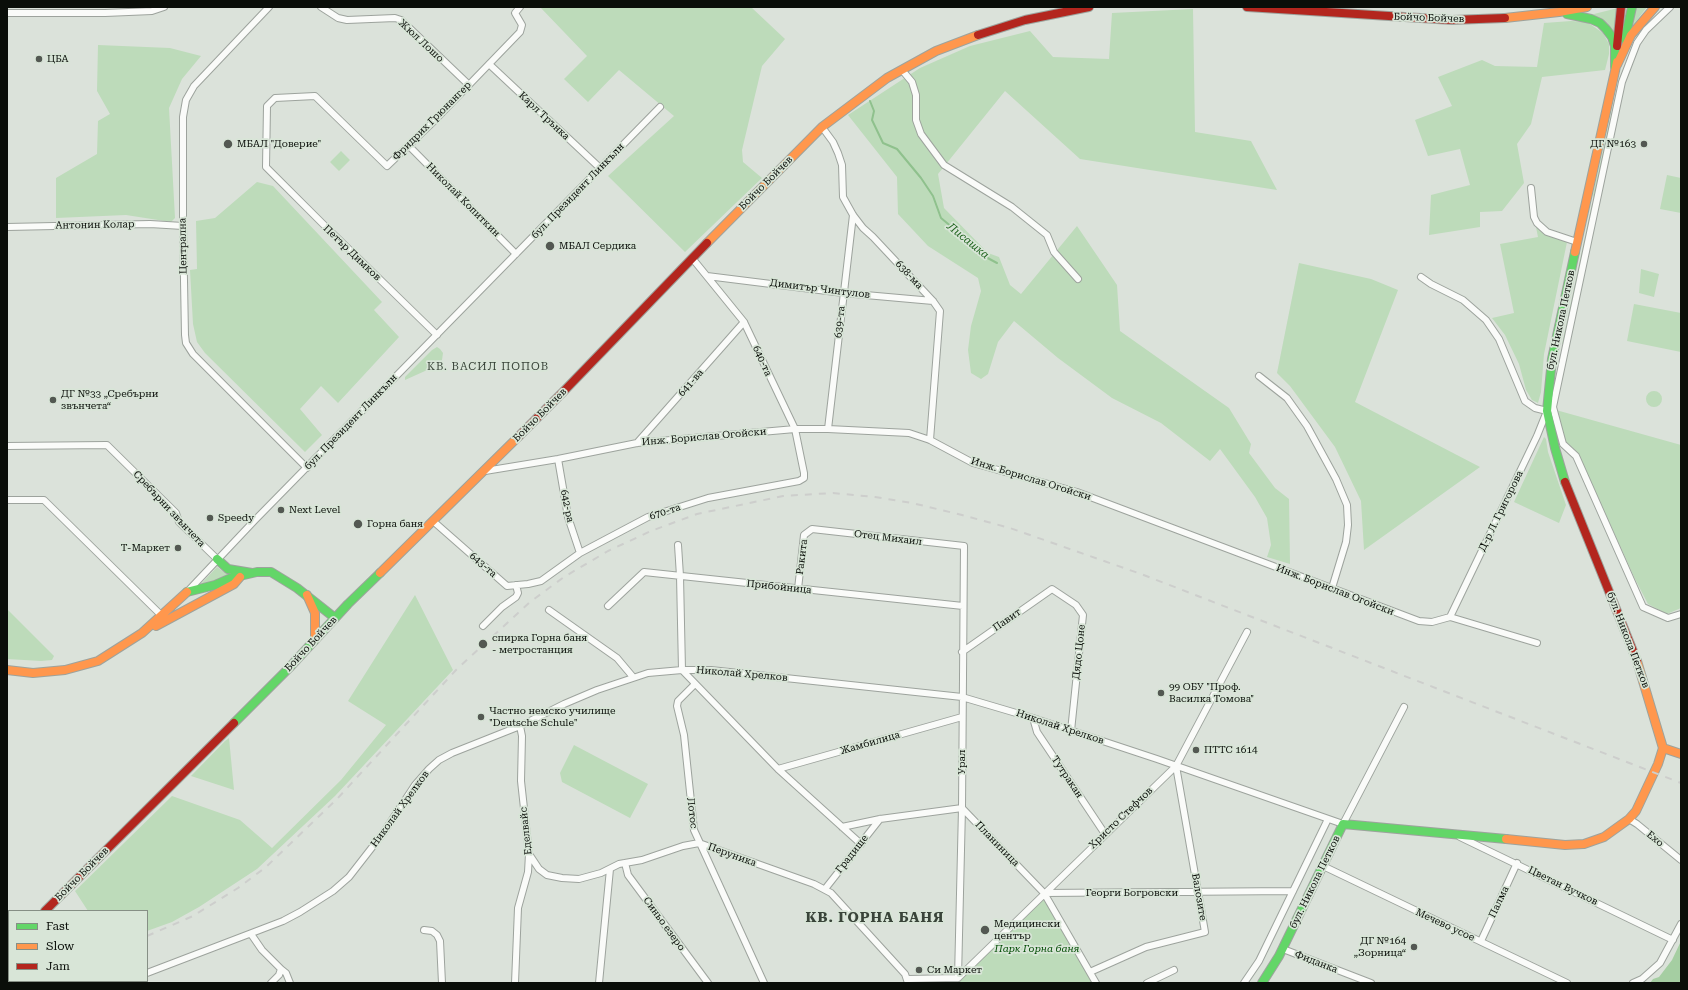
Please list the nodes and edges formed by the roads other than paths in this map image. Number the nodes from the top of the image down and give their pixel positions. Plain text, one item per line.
1 (164, 7) edge
2 (269, 7) edge
3 (321, 7) edge
4 (520, 7) edge
5 (1089, 7) edge
6 (1247, 7) edge
7 (1587, 7) edge
8 (1621, 7) edge
9 (1632, 7) edge
10 (1655, 7) edge
11 (1670, 7) edge
12 (1559, 12) junction
13 (7, 13) edge
14 (489, 64) junction
15 (1616, 67) junction
16 (902, 70) junction
17 (469, 85) junction
18 (660, 107) dead end
19 (822, 127) junction
20 (409, 146) junction
21 (600, 168) junction
22 (268, 169) joint
23 (1531, 188) dead end
24 (853, 215) junction
25 (183, 226) junction
26 (7, 227) edge
27 (1577, 242) junction
28 (516, 254) junction
29 (692, 258) junction
30 (707, 276) junction
31 (1421, 277) dead end
32 (1078, 279) dead end
33 (843, 293) junction
34 (933, 301) junction
35 (744, 322) junction
36 (437, 334) junction
37 (1259, 376) dead end
38 (1550, 409) junction
39 (795, 429) junction
40 (828, 429) junction
41 (930, 440) junction
42 (637, 443) junction
43 (7, 446) edge
44 (558, 459) junction
45 (307, 468) junction
46 (482, 472) junction
47 (804, 478) joint
48 (7, 500) edge
49 (433, 521) junction
50 (812, 529) joint
51 (678, 545) dead end
52 (964, 546) joint
53 (580, 553) junction
54 (217, 559) junction
55 (253, 573) junction
56 (680, 576) junction
57 (240, 578) junction
58 (541, 581) joint
59 (516, 585) junction
60 (1332, 588) junction
61 (798, 589) junction
62 (1052, 589) joint
63 (187, 592) junction
64 (307, 595) junction
65 (198, 603) junction
66 (608, 606) dead end
67 (963, 606) junction
68 (549, 610) dead end
69 (1681, 614) edge
70 (162, 616) junction
71 (1450, 617) junction
72 (335, 618) junction
73 (483, 626) dead end
74 (1247, 632) dead end
75 (142, 633) junction
76 (315, 639) junction
77 (1537, 643) dead end
78 (962, 652) junction
79 (7, 670) edge
80 (682, 670) junction
81 (633, 677) junction
82 (695, 684) junction
83 (962, 697) junction
84 (1404, 707) dead end
85 (962, 717) junction
86 (1033, 718) junction
87 (520, 726) junction
88 (1071, 731) junction
89 (1663, 748) junction
90 (1681, 754) edge
91 (1176, 766) junction
92 (778, 769) junction
93 (962, 808) junction
94 (1328, 819) junction
95 (1629, 819) junction
96 (880, 820) junction
97 (1343, 824) junction
98 (842, 827) junction
99 (1105, 834) junction
100 (1453, 834) junction
101 (699, 843) junction
102 (861, 844) junction
103 (530, 854) junction
104 (1681, 860) edge
105 (625, 863) junction
106 (1517, 863) junction
107 (1323, 866) junction
108 (610, 869) junction
109 (825, 889) junction
110 (1293, 891) junction
111 (1044, 893) junction
112 (1199, 893) junction
113 (46, 910) edge
114 (1681, 924) edge
115 (424, 930) dead end
116 (251, 934) junction
117 (1673, 940) junction
118 (1481, 941) junction
119 (1282, 949) junction
120 (280, 969) junction
121 (1174, 970) dead end
122 (1090, 972) junction
123 (148, 973) edge
124 (958, 978) junction
125 (908, 981) edge
126 (271, 983) edge
127 (290, 983) edge
128 (442, 983) edge
129 (515, 983) edge
130 (599, 983) edge
131 (708, 983) edge
132 (764, 983) edge
133 (1096, 983) edge
134 (1147, 983) edge
135 (1244, 983) edge
136 (1262, 983) edge
137 (1371, 983) edge
138 (1567, 983) edge
139 (1633, 983) edge

1 - 13 street
2 - 25 street, Централна
3 - 17 street, Жюл Лошо
4 - 14 street, Фридрих Грюнангер
5 - 16 main road, Бойчо Бойчев
6 - 12 main road, Бойчо Бойчев
7 - 12 main road, Бойчо Бойчев
8 - 15 main road, бул. Никола Петков
9 - 15 main road, бул. Никола Петков
10 - 15 main road
11 - 38 street, бул. Никола Петков
12 - 15 main road
14 - 17 street, Фридрих Грюнангер
14 - 21 street, Карл Трънка
15 - 27 main road, бул. Никола Петков
16 - 19 main road, Бойчо Бойчев
16 - 32 street
17 - 20 street, Фридрих Грюнангер
18 - 21 street, бул. Президент Линкълн
19 - 24 street, 638-ма
19 - 29 main road, Бойчо Бойчев
20 - 22 street, Фридрих Грюнангер
20 - 28 street, Николай Копиткин
21 - 28 street, бул. Президент Линкълн
22 - 36 street, Петър Димков
23 - 27 street
24 - 33 street, 639-та
24 - 34 street, 638-ма
25 - 26 street, Антонин Колар
25 - 45 street, Централна
27 - 38 main road, бул. Никола Петков
28 - 36 street, бул. Президент Линкълн
29 - 30 street, 640-та
29 - 46 main road, Бойчо Бойчев
30 - 33 street, Димитър Чинтулов
30 - 35 street, 640-та
31 - 38 street
33 - 34 street, Димитър Чинтулов
33 - 40 street, 639-та
34 - 41 street, 638-ма
35 - 39 street, 640-та
35 - 42 street, 641-ва
36 - 45 street, бул. Президент Линкълн
37 - 60 street
38 - 69 street
38 - 71 street, Д-р Л. Григорова
38 - 89 main road, бул. Никола Петков
39 - 40 street, Инж. Борислав Огойски
39 - 42 street, Инж. Борислав Огойски
39 - 47 street, 640-та
40 - 41 street, Инж. Борислав Огойски
41 - 60 street, Инж. Борислав Огойски
42 - 44 street, Инж. Борислав Огойски
43 - 54 street, Сребърни звънчета
44 - 46 street, Инж. Борислав Огойски
44 - 53 street, 642-ра
45 - 54 street, бул. Президент Линкълн
46 - 49 main road, Бойчо Бойчев
47 - 53 street, 670-та
48 - 70 street
49 - 59 street, 643-та
49 - 72 main road, Бойчо Бойчев
50 - 52 street, Отец Михаил
50 - 61 street, Ракита
51 - 56 street
52 - 67 street, Урал
53 - 58 street, 670-та
54 - 55 main road
54 - 63 street, бул. Президент Линкълн
55 - 57 main road
55 - 64 main road
56 - 61 street, Прибойница
56 - 66 street, Прибойница
56 - 80 street
57 - 63 main road
57 - 65 main road
58 - 59 street, 643-та
59 - 73 street
60 - 71 street, Инж. Борислав Огойски
61 - 67 street, Прибойница
62 - 78 street, Павит
62 - 88 street, Дядо Цоне
63 - 65 main road
63 - 70 main road, бул. Президент Линкълн
64 - 72 main road
64 - 76 main road
65 - 75 main road
67 - 78 street, Урал
68 - 81 street
70 - 75 main road, бул. Президент Линкълн
71 - 77 street
72 - 76 main road, Бойчо Бойчев
74 - 91 street, Христо Стефчов
75 - 79 main road, бул. Президент Линкълн
76 - 113 main road, Бойчо Бойчев
78 - 83 street, Урал
80 - 81 street, Николай Хрелков
80 - 82 street
80 - 83 street, Николай Хрелков
81 - 87 street, Николай Хрелков
82 - 92 street
82 - 101 street, Лотос
83 - 85 street, Урал
83 - 86 street, Николай Хрелков
84 - 97 street
85 - 92 street, Жамбилица
85 - 93 street, Урал
86 - 88 street, Николай Хрелков
86 - 99 street, Тутракан
87 - 103 street, Еделвайс
87 - 116 street, Николай Хрелков
88 - 91 street, Николай Хрелков
89 - 90 main road
89 - 95 main road, бул. Никола Петков
91 - 94 street, Николай Хрелков
91 - 99 street, Христо Стефчов
91 - 112 street, Валозите
92 - 98 street
93 - 96 street
93 - 111 street, Планиница
93 - 124 street, Урал
94 - 97 street, Николай Хрелков
94 - 110 street, бул. Никола Петков
95 - 100 main road, бул. Никола Петков
95 - 104 street, Ехо
96 - 98 street
96 - 102 street, Градище
97 - 100 main road, бул. Никола Петков
97 - 107 main road, бул. Никола Петков
98 - 102 street
99 - 111 street, Христо Стефчов
100 - 106 street, Цветан Вучков
101 - 105 street, Перуника
101 - 109 street, Перуника
101 - 132 street, Лотос
102 - 109 street, Градище
103 - 108 street, Перуника
103 - 129 street, Еделвайс
105 - 108 street, Перуника
105 - 131 street, Синьо езеро
106 - 117 street, Цветан Вучков
106 - 118 street, Палма
107 - 118 street, Мечево усое
107 - 119 main road, бул. Никола Петков
108 - 130 street
109 - 125 street, Перуника
110 - 112 street, Георги Богровски
110 - 135 street, бул. Никола Петков
111 - 112 street, Георги Богровски
111 - 122 street, Планиница
111 - 124 street, Христо Стефчов
112 - 122 street, Валозите
114 - 117 street
115 - 128 street
116 - 120 street
116 - 123 street, Николай Хрелков
117 - 139 street
118 - 138 street, Мечево усое
119 - 136 main road, бул. Никола Петков
119 - 137 street, Фиданка
120 - 126 street
120 - 127 street
121 - 134 street
122 - 133 street, Планиница
124 - 125 street

